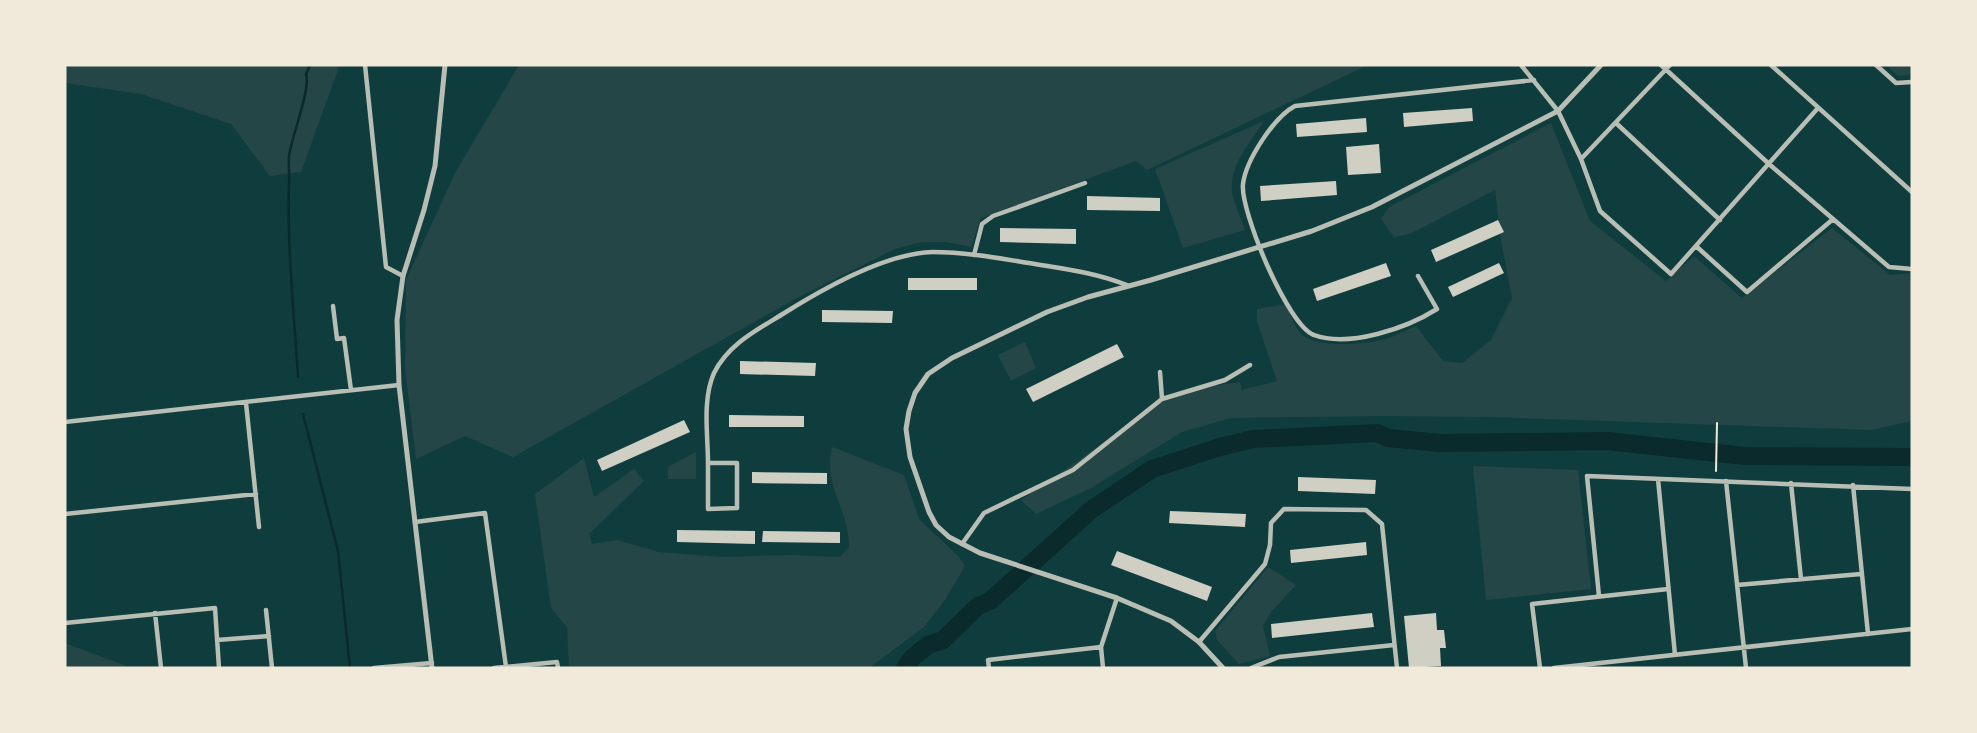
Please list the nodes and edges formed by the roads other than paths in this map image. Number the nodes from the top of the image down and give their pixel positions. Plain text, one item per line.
1 (365, 65) edge
2 (446, 65) edge
3 (1521, 65) edge
4 (1601, 65) edge
5 (1661, 65) edge
6 (1771, 65) edge
7 (1876, 65) edge
8 (1668, 67) edge
9 (1534, 80) junction
10 (1912, 82) edge
11 (1818, 108) junction
12 (1558, 111) junction
13 (1616, 123) junction
14 (1581, 159) junction
15 (1769, 164) junction
16 (1085, 183) dead end
17 (1912, 192) edge
18 (1720, 220) junction
19 (1832, 220) junction
20 (1259, 247) junction
21 (1697, 247) junction
22 (974, 255) junction
23 (1912, 269) edge
24 (403, 276) junction
25 (1418, 276) dead end
26 (1130, 286) junction
27 (333, 306) dead end
28 (1250, 366) dead end
29 (1160, 372) dead end
30 (399, 385) junction
31 (351, 391) junction
32 (1163, 399) junction
33 (246, 403) junction
34 (65, 422) edge
35 (708, 463) junction
36 (1658, 479) junction
37 (1726, 481) junction
38 (1791, 483) junction
39 (1853, 485) junction
40 (1912, 489) edge
41 (256, 494) junction
42 (65, 514) edge
43 (415, 522) junction
44 (259, 527) dead end
45 (962, 545) junction
46 (1861, 574) junction
47 (1801, 579) junction
48 (1737, 585) junction
49 (1668, 589) junction
50 (1600, 596) junction
51 (1117, 598) junction
52 (266, 610) dead end
53 (155, 613) junction
54 (65, 623) edge
55 (1912, 629) edge
56 (1868, 634) junction
57 (269, 636) junction
58 (217, 640) junction
59 (1199, 642) junction
60 (1394, 645) junction
61 (1101, 647) junction
62 (1744, 648) junction
63 (1675, 655) junction
64 (432, 665) edge
65 (506, 667) edge
66 (161, 668) edge
67 (219, 668) edge
68 (272, 668) edge
69 (374, 668) edge
70 (494, 668) edge
71 (558, 668) edge
72 (989, 668) edge
73 (1103, 668) edge
74 (1223, 668) edge
75 (1251, 668) edge
76 (1396, 668) edge
77 (1539, 668) edge
78 (1554, 668) edge
79 (1746, 668) edge

1 - 24 street
2 - 24 street
3 - 9 street
4 - 12 street
5 - 8 street
6 - 11 street
7 - 10 street
8 - 13 street
8 - 15 street
9 - 12 street
9 - 20 street
11 - 15 street
11 - 17 street
12 - 14 street
12 - 20 street
13 - 14 street
13 - 18 street
14 - 21 street
15 - 18 street
15 - 19 street
16 - 22 street
18 - 21 street
19 - 21 street
19 - 23 street
20 - 25 street
20 - 26 street
22 - 26 street
22 - 35 street
24 - 30 street
26 - 45 street
27 - 31 street
28 - 32 street
29 - 32 street
30 - 31 street
30 - 43 street
31 - 33 street
32 - 45 street
33 - 34 street
33 - 41 street
35 - 35 street
36 - 37 street
36 - 49 street
36 - 50 street
37 - 38 street
37 - 48 street
38 - 39 street
38 - 47 street
39 - 40 street
39 - 46 street
41 - 42 street
41 - 44 street
43 - 64 street
43 - 65 street
45 - 51 street
46 - 47 street
46 - 56 street
47 - 48 street
48 - 62 street
49 - 50 street
49 - 63 street
50 - 77 street
51 - 59 street
51 - 61 street
52 - 57 street
53 - 54 street
53 - 58 street
53 - 66 street
55 - 56 street
56 - 62 street
57 - 58 street
57 - 68 street
58 - 67 street
59 - 60 street
59 - 74 street
60 - 75 street
60 - 76 street
61 - 72 street
61 - 73 street
62 - 63 street
62 - 79 street
63 - 78 street
64 - 69 street
65 - 70 street
65 - 71 street

